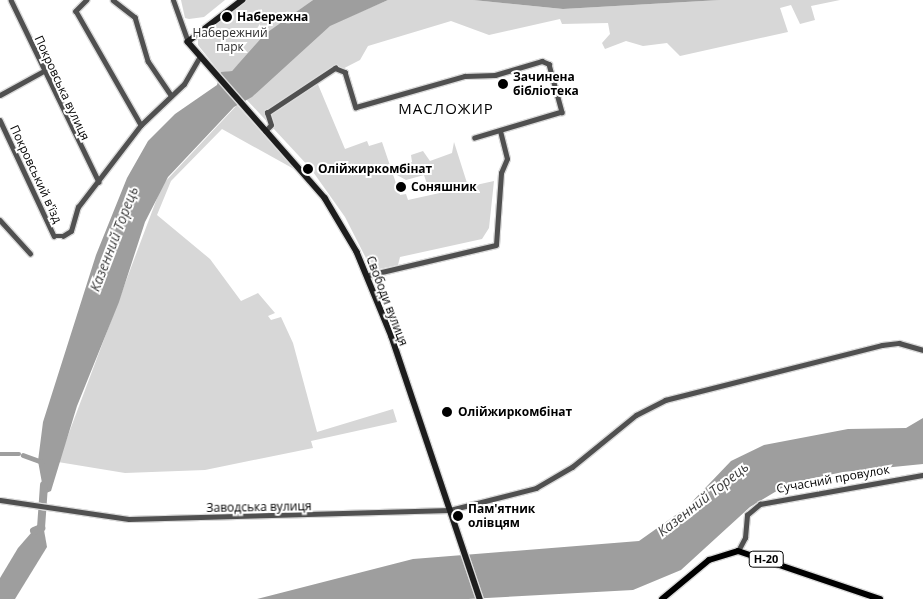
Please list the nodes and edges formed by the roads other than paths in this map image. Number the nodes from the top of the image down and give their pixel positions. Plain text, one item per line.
1 (11, 0) edge
2 (87, 0) edge
3 (113, 0) edge
4 (173, 0) edge
5 (243, 0) edge
6 (188, 42) junction
7 (200, 56) junction
8 (42, 72) junction
9 (0, 95) edge
10 (170, 95) junction
11 (0, 120) edge
12 (141, 124) junction
13 (265, 131) junction
14 (500, 131) junction
15 (475, 138) dead end
16 (99, 182) junction
17 (0, 220) edge
18 (30, 253) dead end
19 (369, 276) junction
20 (923, 350) edge
21 (923, 475) edge
22 (0, 500) edge
23 (450, 510) junction
24 (738, 551) junction
25 (480, 599) edge
26 (662, 599) edge
27 (880, 599) edge

1 - 8 street, Покровська вулиця
2 - 12 street
3 - 10 street
4 - 6 street, Свободи вулиця
5 - 6 main road
6 - 7 main road, Свободи вулиця
7 - 10 street
7 - 13 main road, Свободи вулиця
8 - 9 street
8 - 16 street, Покровська вулиця
10 - 12 street
11 - 16 street, Покровський в'їзд
12 - 16 street
13 - 14 street
13 - 19 main road, Свободи вулиця
14 - 15 street
14 - 19 street
17 - 18 street
19 - 23 main road, Свободи вулиця
20 - 23 street
21 - 24 street, Сучасний провулок
22 - 23 street, Заводська вулиця
23 - 25 main road, Свободи вулиця
24 - 26 main road, Н-20
24 - 27 main road, Н-20

